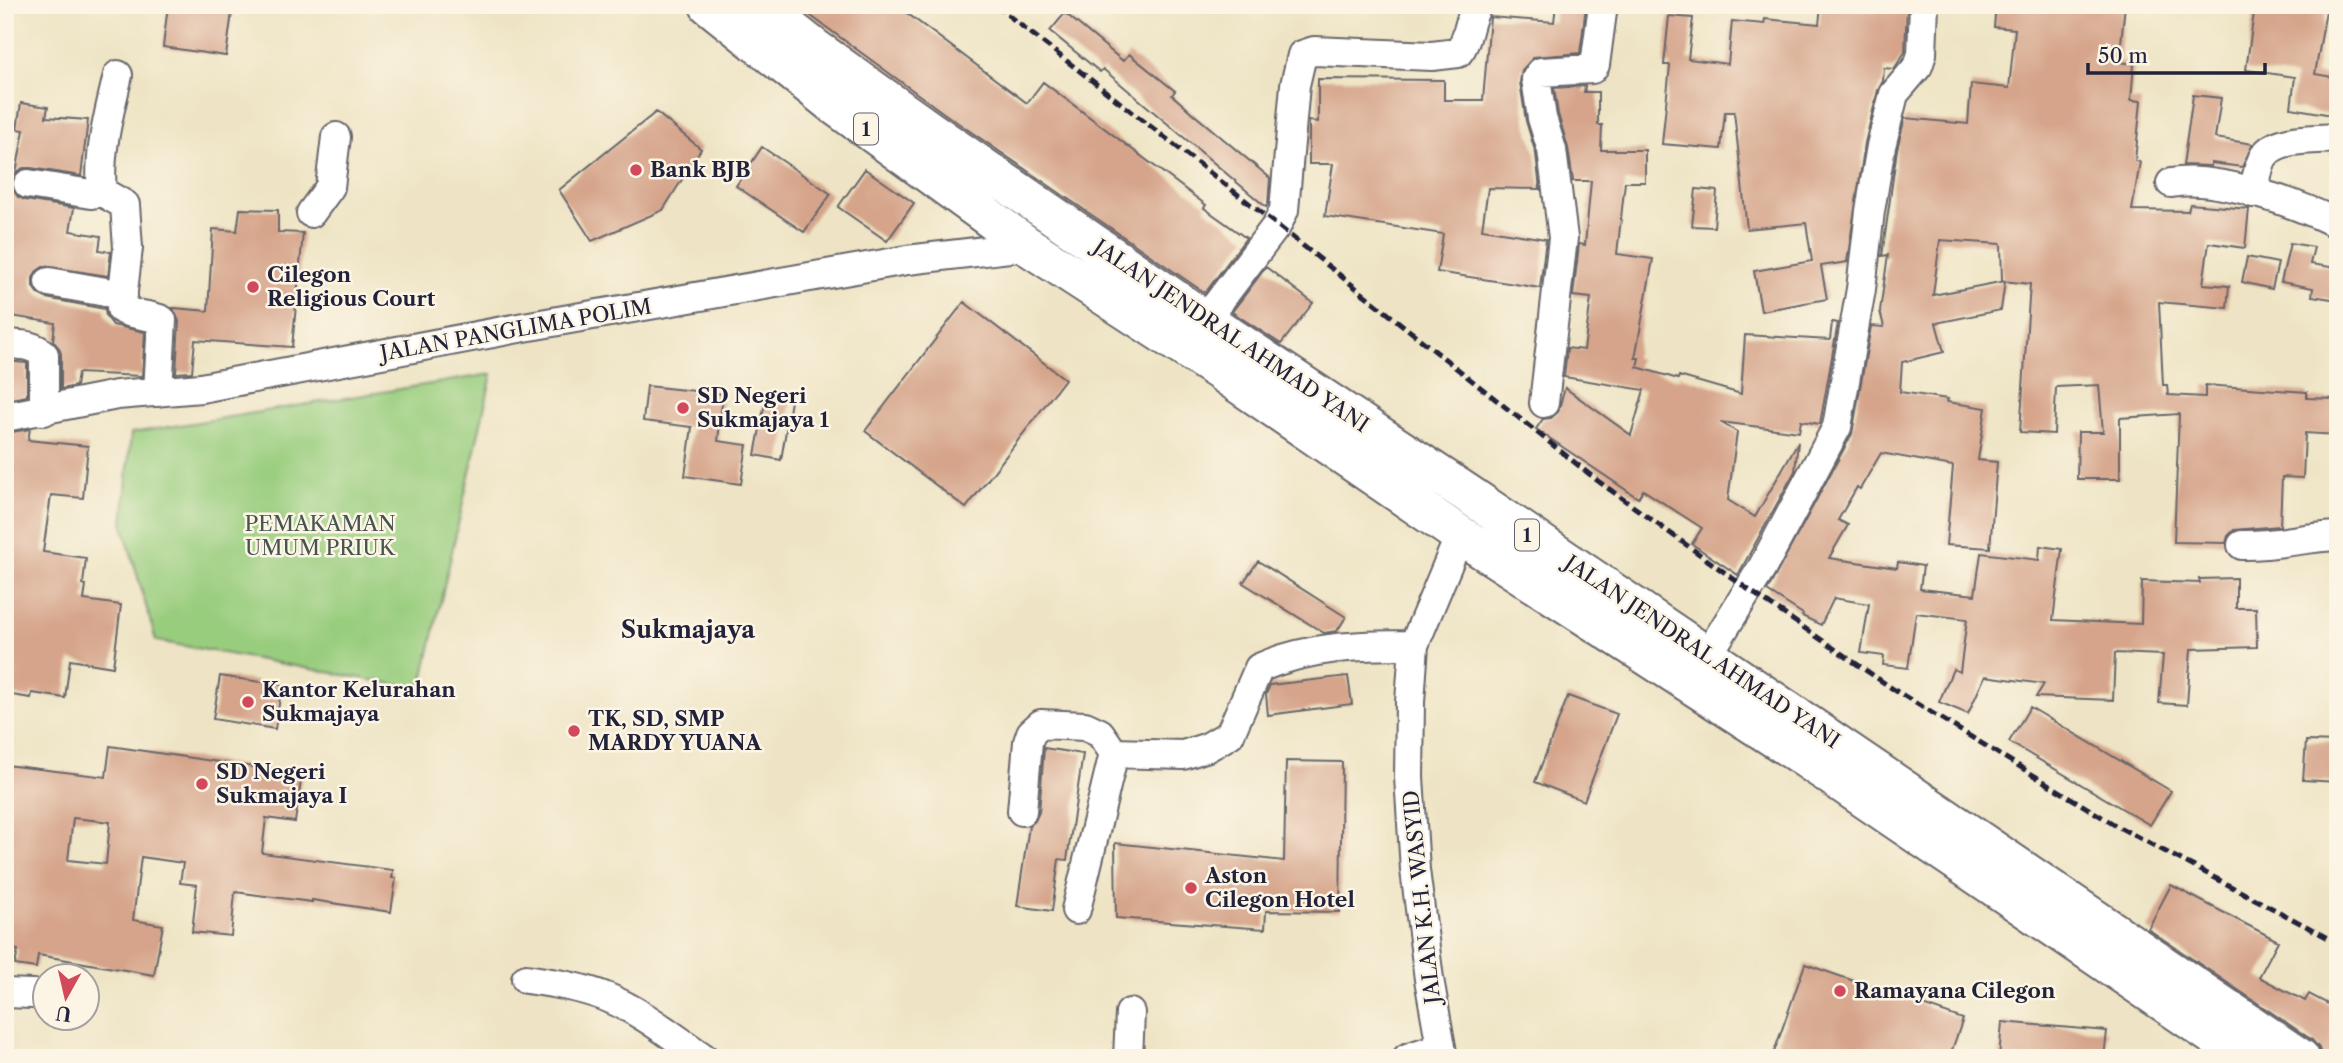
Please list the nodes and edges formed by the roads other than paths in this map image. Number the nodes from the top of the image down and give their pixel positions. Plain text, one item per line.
1 (709, 5) edge
2 (760, 5) edge
3 (1478, 5) edge
4 (1603, 5) edge
5 (1924, 5) edge
6 (118, 75) dead end
7 (335, 137) dead end
8 (2338, 138) edge
9 (2171, 183) dead end
10 (28, 184) dead end
11 (102, 192) junction
12 (2253, 193) junction
13 (311, 212) dead end
14 (2338, 224) edge
15 (1028, 246) junction
16 (49, 282) dead end
17 (123, 295) junction
18 (1205, 320) junction
19 (5, 344) edge
20 (158, 393) junction
21 (1544, 403) dead end
22 (44, 411) junction
23 (5, 417) edge
24 (1460, 536) junction
25 (2338, 536) edge
26 (2242, 545) dead end
27 (1414, 645) junction
28 (1707, 656) junction
29 (1114, 753) junction
30 (1022, 811) dead end
31 (1076, 910) dead end
32 (526, 979) dead end
33 (1130, 1013) dead end
34 (1442, 1052) edge
35 (704, 1058) edge
36 (1128, 1058) edge
37 (1407, 1058) edge
38 (2246, 1058) edge
39 (2300, 1058) edge

1 - 15 highway, JALAN JENDRAL AHMAD YANI / 1
2 - 18 highway, JALAN JENDRAL AHMAD YANI / 1
3 - 18 street
4 - 21 street
5 - 28 street
6 - 11 street
7 - 13 street
8 - 12 street
9 - 12 street
10 - 11 street
11 - 17 street
12 - 14 street
15 - 20 street, JALAN PANGLIMA POLIM
15 - 24 highway, JALAN JENDRAL AHMAD YANI / 1
16 - 17 street
17 - 20 street
18 - 28 highway, JALAN JENDRAL AHMAD YANI / 1
19 - 22 street
20 - 22 street, JALAN PANGLIMA POLIM
22 - 23 street, JALAN PANGLIMA POLIM
24 - 27 street, JALAN K.H. WASYID
24 - 38 highway, JALAN JENDRAL AHMAD YANI / 1
25 - 26 street
27 - 29 street
27 - 34 street, JALAN K.H. WASYID
28 - 39 highway, JALAN JENDRAL AHMAD YANI / 1
29 - 30 street
29 - 31 street
32 - 35 street
33 - 36 street
34 - 37 street

